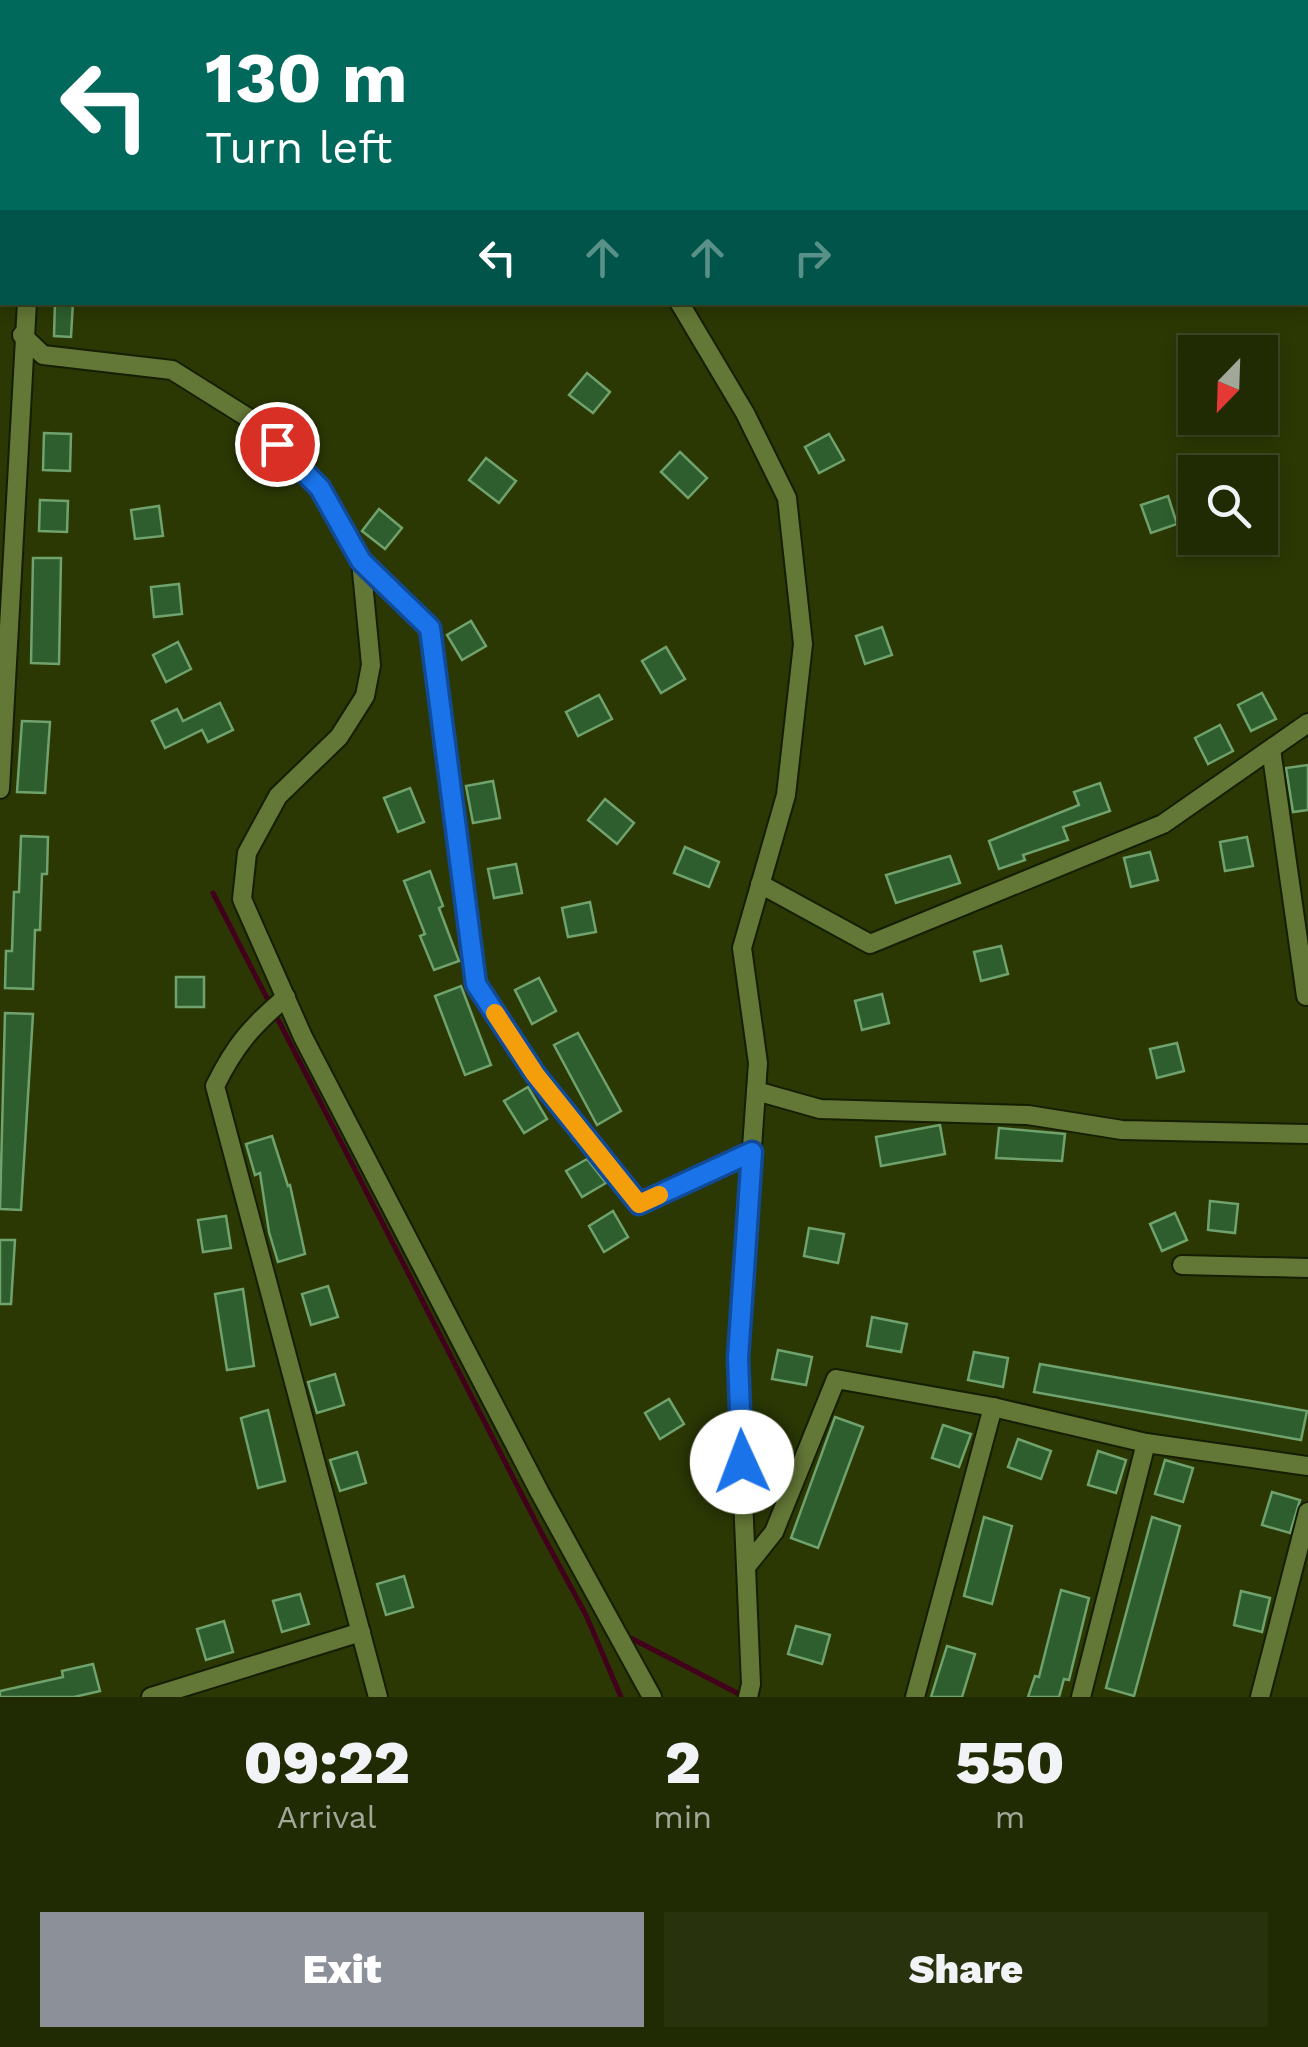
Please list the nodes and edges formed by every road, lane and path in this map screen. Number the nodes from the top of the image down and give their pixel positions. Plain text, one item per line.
1 (26, 305) edge
2 (681, 305) edge
3 (22, 335) junction
4 (361, 561) junction
5 (1308, 724) edge
6 (1271, 749) junction
7 (0, 789) edge
8 (760, 884) junction
9 (1306, 996) edge
10 (286, 997) junction
11 (756, 1091) junction
12 (1308, 1134) edge
13 (752, 1152) junction
14 (1182, 1265) dead end
15 (1308, 1268) edge
16 (993, 1407) junction
17 (1146, 1443) junction
18 (1308, 1466) edge
19 (1308, 1512) edge
20 (746, 1567) junction
21 (361, 1632) junction
22 (151, 1697) edge
23 (378, 1697) edge
24 (652, 1697) edge
25 (748, 1697) edge
26 (916, 1697) edge
27 (1081, 1697) edge
28 (1260, 1697) edge

1 - 3 street
2 - 8 street
3 - 4 street
3 - 7 street
4 - 10 street
4 - 13 street
5 - 6 street
6 - 8 street
6 - 9 street
8 - 11 street
10 - 21 street
10 - 24 street
11 - 12 street
11 - 13 street
13 - 20 street
14 - 15 street
16 - 17 street
16 - 20 street
16 - 26 street
17 - 18 street
17 - 27 street
19 - 28 street
20 - 25 street
21 - 22 street
21 - 23 street

